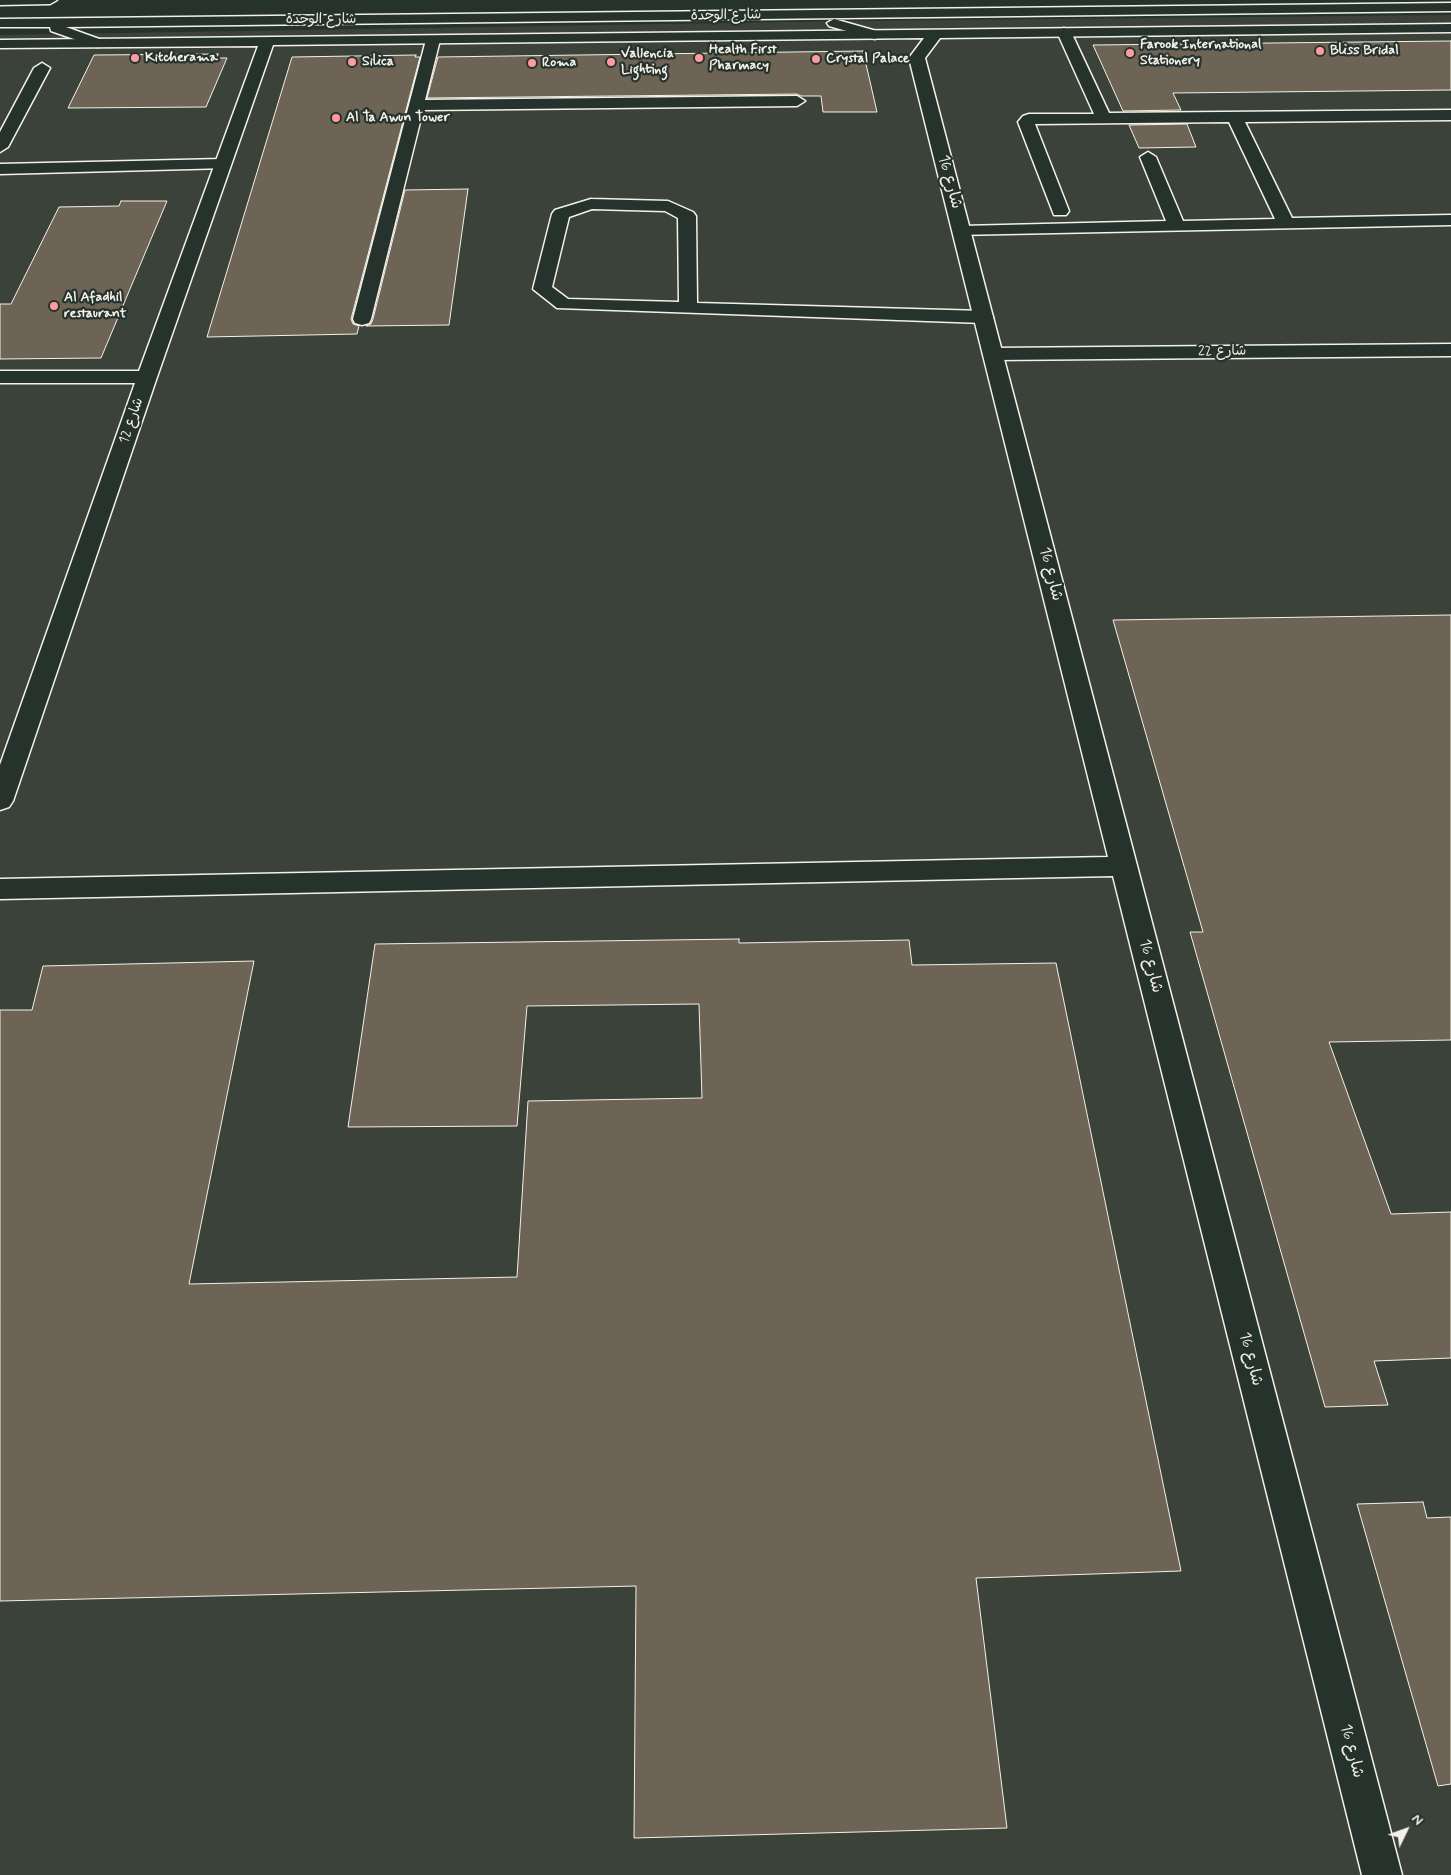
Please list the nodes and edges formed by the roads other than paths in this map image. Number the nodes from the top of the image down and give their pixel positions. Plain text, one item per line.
1 (0, 0) edge
2 (50, 0) edge
3 (1451, 7) edge
4 (809, 15) junction
5 (40, 22) junction
6 (0, 23) edge
7 (1451, 28) edge
8 (1064, 32) junction
9 (937, 33) junction
10 (875, 35) junction
11 (433, 40) junction
12 (267, 42) junction
13 (97, 43) junction
14 (0, 44) edge
15 (917, 58) junction
16 (42, 68) dead end
17 (798, 101) dead end
18 (417, 105) junction
19 (1451, 115) edge
20 (1234, 116) junction
21 (1103, 118) junction
22 (0, 147) edge
23 (1148, 158) dead end
24 (222, 164) junction
25 (0, 169) edge
26 (1060, 211) dead end
27 (1451, 220) edge
28 (1286, 224) junction
29 (1177, 226) junction
30 (962, 231) junction
31 (688, 308) junction
32 (984, 317) junction
33 (362, 319) dead end
34 (1451, 350) edge
35 (993, 354) junction
36 (0, 377) edge
37 (147, 377) junction
38 (0, 801) edge
39 (1124, 866) junction
40 (0, 889) edge
41 (1382, 1875) edge

1 - 2 main road
3 - 4 main road, شارع الوحدة
4 - 5 main road, شارع الوحدة
4 - 10 main road
5 - 6 main road, شارع الوحدة
5 - 13 main road
7 - 8 main road
8 - 9 main road
8 - 21 main road
9 - 10 main road
9 - 15 main road
10 - 11 main road
10 - 15 main road
11 - 12 main road
11 - 18 main road
12 - 13 main road
12 - 24 main road, شارع 12
13 - 14 main road
15 - 30 main road, شارع 16
16 - 22 main road
17 - 18 main road
18 - 33 main road
19 - 20 main road
20 - 21 main road
20 - 28 main road
21 - 26 main road
23 - 29 main road
24 - 25 main road
24 - 37 main road, شارع 12
27 - 28 main road
28 - 29 main road
29 - 30 main road
30 - 32 main road, شارع 16
31 - 31 main road
31 - 32 main road
32 - 35 main road, شارع 16
34 - 35 main road, شارع 22
35 - 39 main road, شارع 16
36 - 37 main road
37 - 38 main road, شارع 12
39 - 40 main road
39 - 41 main road, شارع 16

